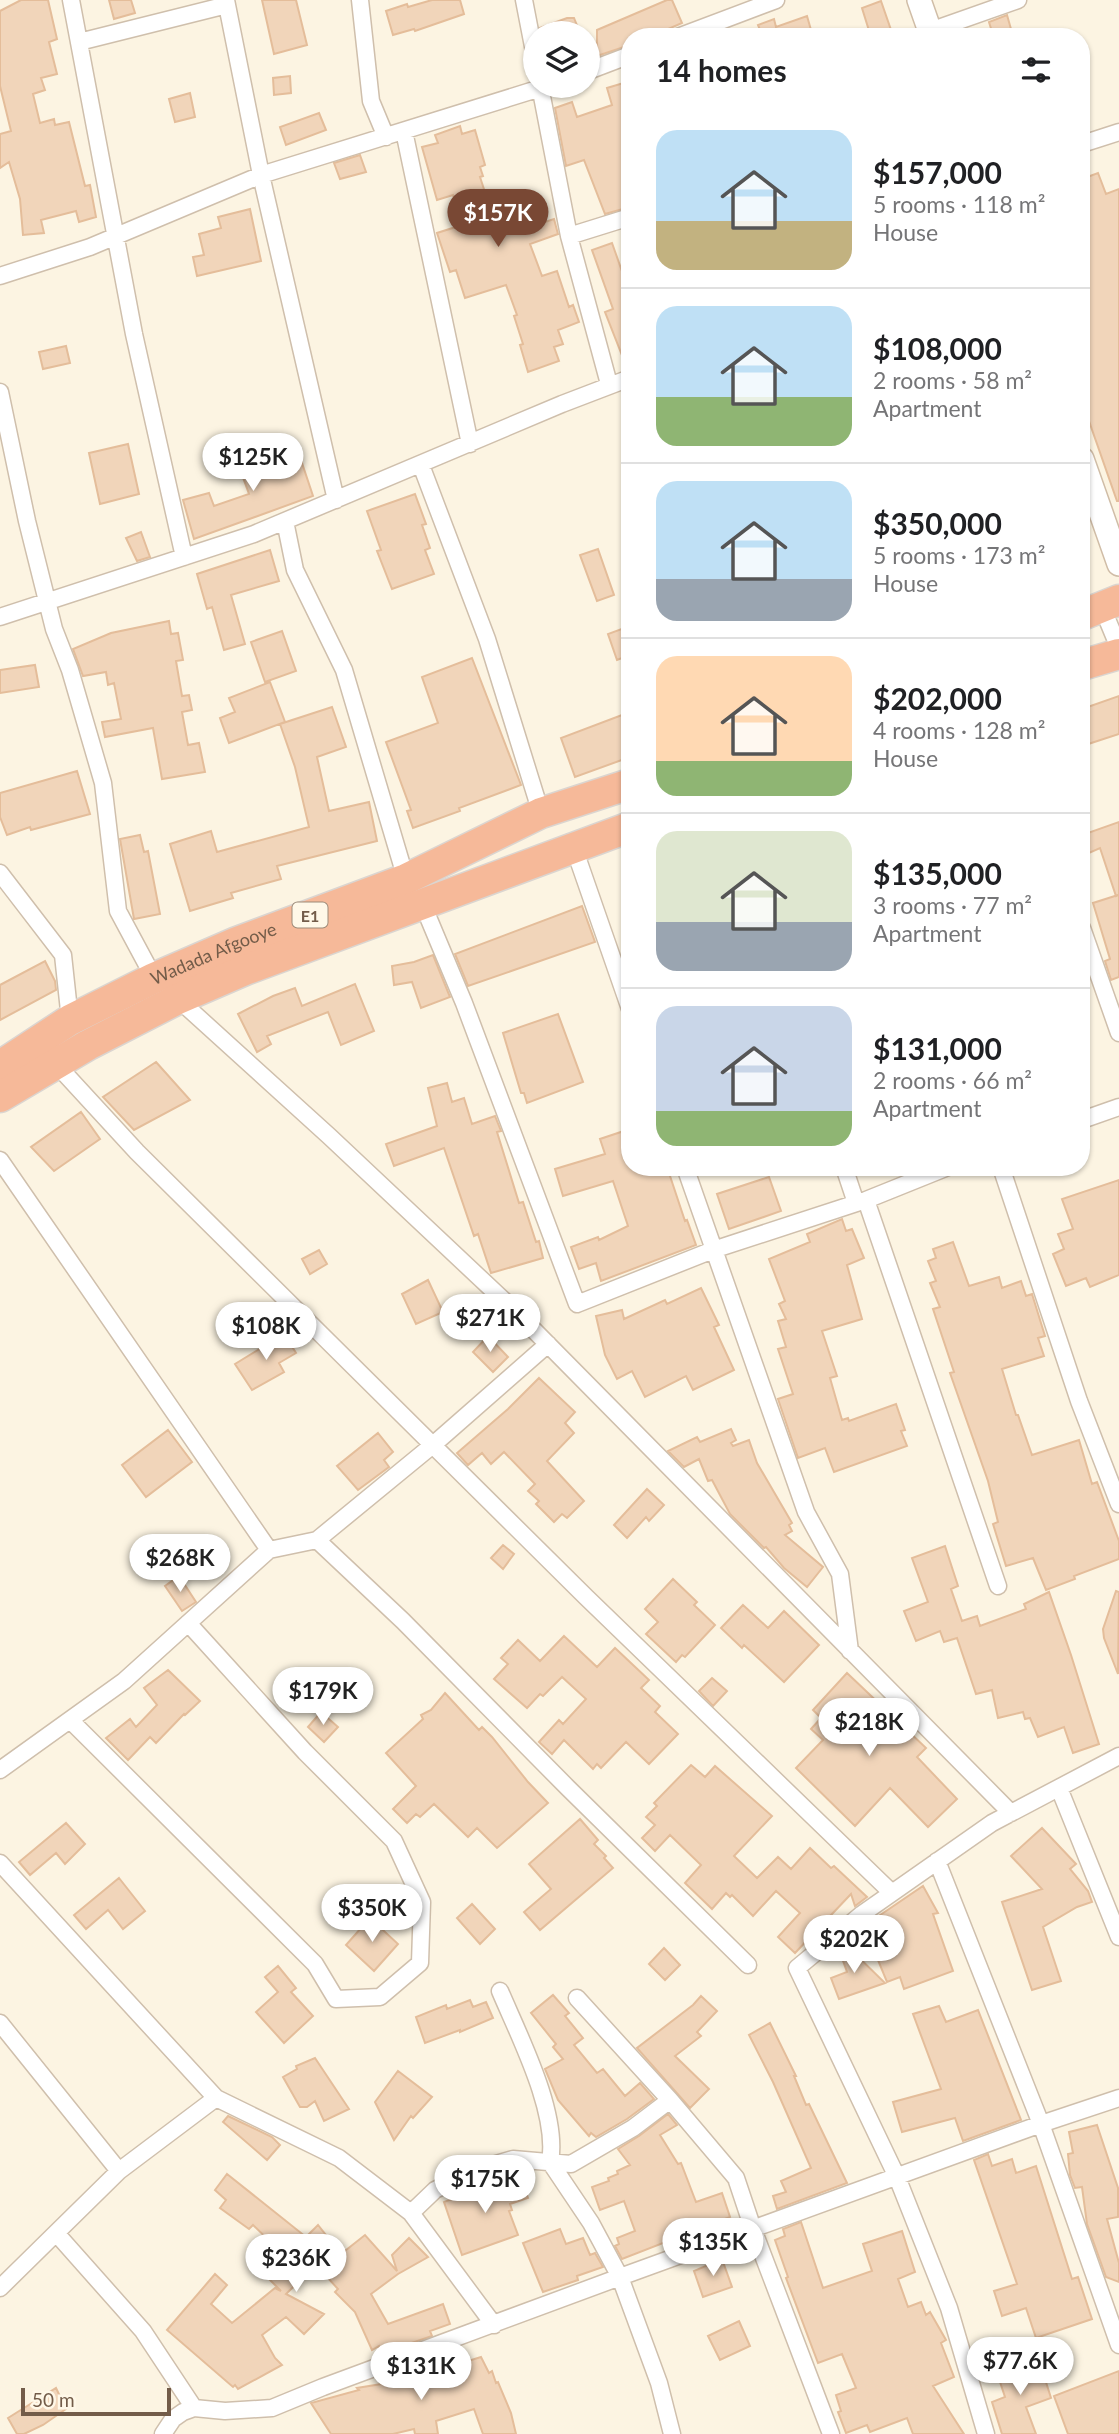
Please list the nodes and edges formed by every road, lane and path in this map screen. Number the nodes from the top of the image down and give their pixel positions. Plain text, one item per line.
1 (71, 0) edge
2 (360, 0) edge
3 (524, 0) edge
4 (775, 0) edge
5 (919, 0) edge
6 (1018, 0) edge
7 (227, 3) edge
8 (528, 21) edge
9 (702, 28) edge
10 (929, 28) edge
11 (946, 28) edge
12 (79, 42) junction
13 (621, 58) edge
14 (600, 66) edge
15 (523, 92) edge
16 (544, 98) edge
17 (404, 131) junction
18 (1119, 132) edge
19 (386, 137) junction
20 (1090, 141) edge
21 (261, 175) junction
22 (621, 221) edge
23 (115, 236) junction
24 (569, 236) junction
25 (0, 276) edge
26 (621, 381) edge
27 (609, 384) junction
28 (0, 392) edge
29 (470, 443) junction
30 (421, 465) junction
31 (1090, 482) edge
32 (336, 500) junction
33 (285, 521) junction
34 (184, 557) junction
35 (1119, 564) edge
36 (48, 601) junction
37 (1101, 607) edge
38 (0, 617) edge
39 (1119, 648) edge
40 (1119, 654) edge
41 (1090, 663) edge
42 (621, 788) edge
43 (541, 813) junction
44 (621, 830) edge
45 (574, 848) junction
46 (0, 873) edge
47 (406, 879) junction
48 (423, 905) junction
49 (1090, 951) edge
50 (155, 978) junction
51 (621, 983) edge
52 (178, 999) junction
53 (70, 1020) junction
54 (1119, 1033) edge
55 (56, 1064) junction
56 (0, 1066) edge
57 (0, 1097) edge
58 (1119, 1107) edge
59 (1090, 1117) edge
60 (0, 1160) edge
61 (688, 1176) edge
62 (848, 1176) edge
63 (926, 1176) edge
64 (1004, 1176) edge
65 (861, 1202) junction
66 (713, 1250) junction
67 (548, 1344) junction
68 (434, 1444) junction
69 (1119, 1504) edge
70 (317, 1540) junction
71 (269, 1550) junction
72 (998, 1586) dead end
73 (188, 1623) junction
74 (850, 1651) junction
75 (70, 1720) junction
76 (1119, 1756) edge
77 (0, 1770) edge
78 (1059, 1788) junction
79 (1011, 1813) junction
80 (937, 1861) junction
81 (0, 1863) edge
82 (892, 1893) junction
83 (1119, 1937) edge
84 (748, 1965) dead end
85 (500, 1991) dead end
86 (578, 1997) dead end
87 (0, 2023) edge
88 (216, 2098) junction
89 (1119, 2098) edge
90 (670, 2100) junction
91 (1041, 2124) junction
92 (550, 2162) junction
93 (119, 2171) junction
94 (897, 2177) junction
95 (411, 2213) junction
96 (753, 2229) junction
97 (56, 2233) junction
98 (620, 2277) junction
99 (0, 2288) edge
100 (494, 2325) junction
101 (1119, 2345) edge
102 (194, 2408) junction
103 (163, 2434) edge
104 (672, 2434) edge
105 (831, 2434) edge
106 (986, 2434) edge

1 - 12 street
2 - 19 street
3 - 8 street
4 - 9 street
5 - 10 street
6 - 11 street
7 - 12 street
7 - 21 street
12 - 23 street
13 - 14 street
15 - 17 street
16 - 24 street
17 - 19 street
17 - 29 street
18 - 20 street
19 - 21 street
21 - 23 street
21 - 32 street
22 - 24 street
23 - 25 street
23 - 34 street
24 - 27 street
26 - 27 street
27 - 29 street
28 - 36 street
29 - 30 street
30 - 32 street
30 - 43 street
31 - 35 street
32 - 33 street
33 - 34 street
33 - 47 street
34 - 36 street
36 - 38 street
36 - 50 street
37 - 39 street
40 - 41 highway
42 - 43 highway, Wadada Afgooye / E1
43 - 47 highway, Wadada Afgooye / E1
44 - 45 highway, Wadada Afgooye / E1
45 - 48 highway, Wadada Afgooye / E1
45 - 51 street
46 - 53 street
47 - 50 highway, Wadada Afgooye / E1
48 - 52 highway, Wadada Afgooye / E1
48 - 66 street
49 - 54 street
50 - 53 highway, Wadada Afgooye / E1
52 - 55 highway, Wadada Afgooye / E1
52 - 67 street
53 - 56 highway, Wadada Afgooye / E1
55 - 57 highway, Wadada Afgooye / E1
55 - 68 street
58 - 59 street
60 - 71 street
61 - 66 street
62 - 65 street
63 - 65 street
64 - 69 street
65 - 66 street
65 - 72 street
66 - 74 street
67 - 68 street
67 - 74 street
68 - 70 street
68 - 82 street
70 - 71 street
70 - 84 street
71 - 73 street
73 - 75 street
73 - 75 street
74 - 79 street
75 - 77 street
76 - 78 street
78 - 79 street
78 - 83 street
79 - 80 street
80 - 82 street
80 - 91 street
81 - 88 street
82 - 94 street
85 - 92 street
86 - 90 street
87 - 93 street
88 - 93 street
88 - 95 street
89 - 91 street
90 - 92 street
90 - 96 street
91 - 94 street
91 - 101 street
92 - 95 street
92 - 98 street
93 - 97 street
94 - 96 street
94 - 106 street
95 - 100 street
96 - 98 street
96 - 105 street
97 - 99 street
97 - 102 street
98 - 100 street
98 - 104 street
100 - 102 street
102 - 103 street

